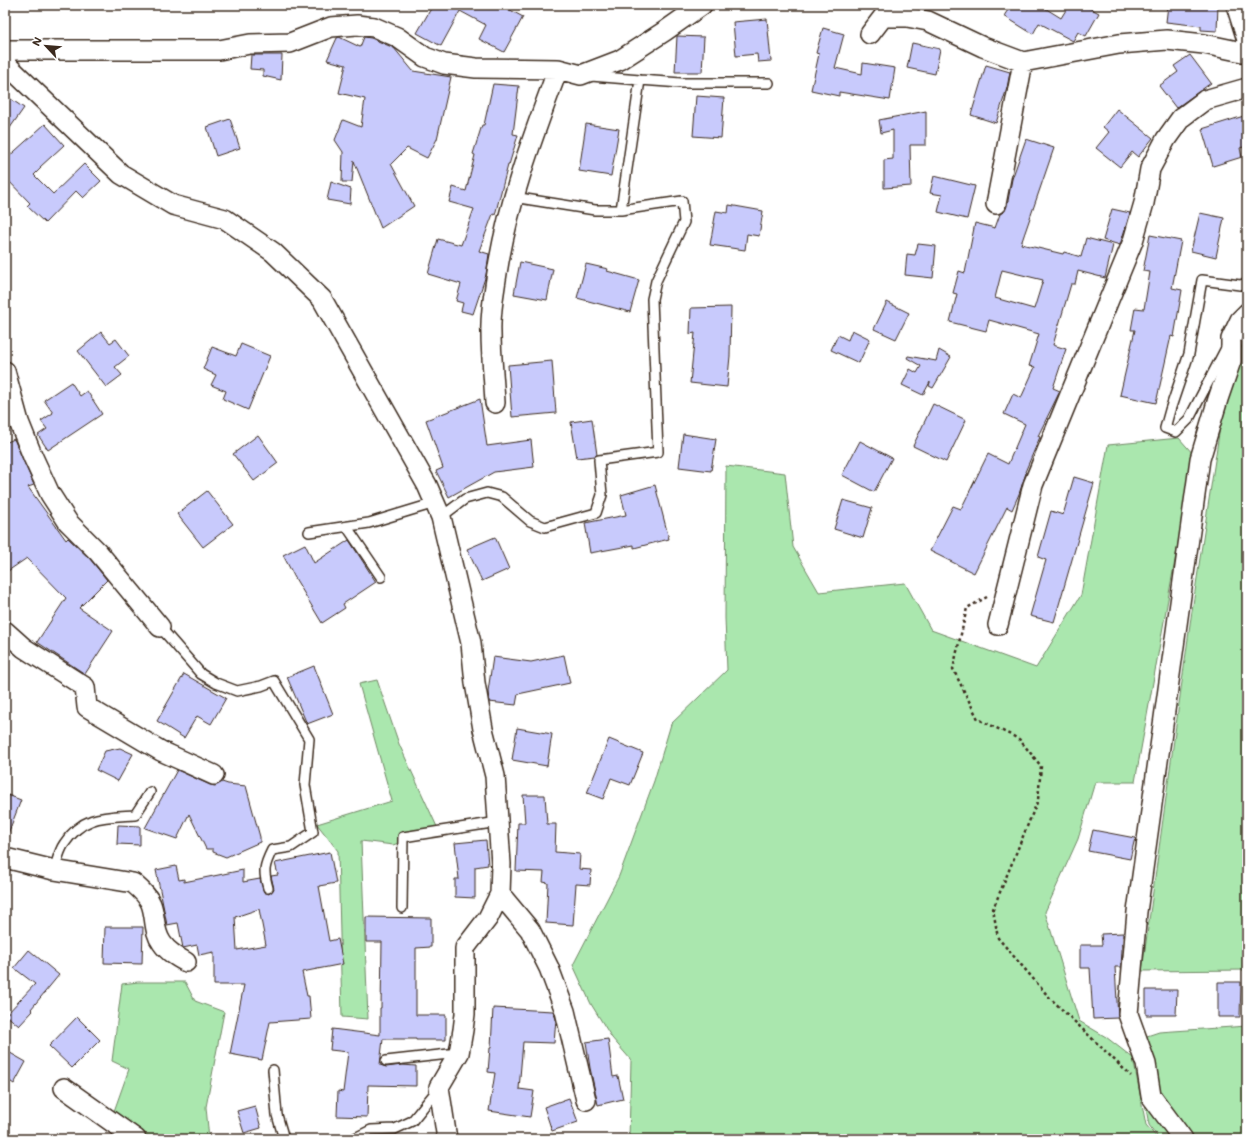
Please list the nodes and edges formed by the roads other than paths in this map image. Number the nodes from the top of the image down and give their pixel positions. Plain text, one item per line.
1 (702, 5) edge
2 (1236, 5) edge
3 (870, 34) dead end
4 (1247, 40) edge
5 (5, 50) edge
6 (1247, 53) edge
7 (1023, 62) junction
8 (5, 63) edge
9 (558, 69) junction
10 (581, 75) junction
11 (640, 80) junction
12 (769, 83) dead end
13 (1247, 88) edge
14 (514, 197) junction
15 (996, 204) dead end
16 (621, 210) junction
17 (1247, 283) edge
18 (1247, 313) edge
19 (1231, 339) junction
20 (5, 371) edge
21 (495, 403) dead end
22 (12, 424) edge
23 (438, 510) junction
24 (347, 527) junction
25 (309, 532) dead end
26 (381, 577) dead end
27 (998, 625) dead end
28 (160, 627) joint
29 (5, 631) edge
30 (214, 775) dead end
31 (150, 792) dead end
32 (498, 822) junction
33 (5, 858) edge
34 (54, 870) junction
35 (268, 888) dead end
36 (500, 894) junction
37 (402, 908) dead end
38 (186, 962) dead end
39 (459, 1053) junction
40 (386, 1061) dead end
41 (273, 1070) dead end
42 (439, 1087) junction
43 (64, 1088) dead end
44 (586, 1100) dead end
45 (136, 1139) edge
46 (284, 1139) edge
47 (353, 1139) edge
48 (447, 1139) edge
49 (1183, 1139) edge

1 - 10 street
2 - 4 street
3 - 7 street
5 - 9 street
6 - 7 street
7 - 15 street
8 - 23 street
9 - 10 street
9 - 14 street
10 - 11 lane
11 - 12 lane
11 - 16 lane
13 - 27 street
14 - 16 lane
14 - 21 street
16 - 23 lane
17 - 19 lane
18 - 19 street
19 - 49 street
20 - 22 street
22 - 28 street
23 - 24 lane
23 - 32 street
24 - 25 lane
24 - 26 lane
28 - 35 lane
29 - 30 street
31 - 34 lane
32 - 36 street
32 - 37 lane
33 - 34 street
34 - 38 street
36 - 39 street
36 - 44 street
39 - 40 lane
39 - 42 street
41 - 46 lane
42 - 47 lane
42 - 48 street
43 - 45 street

